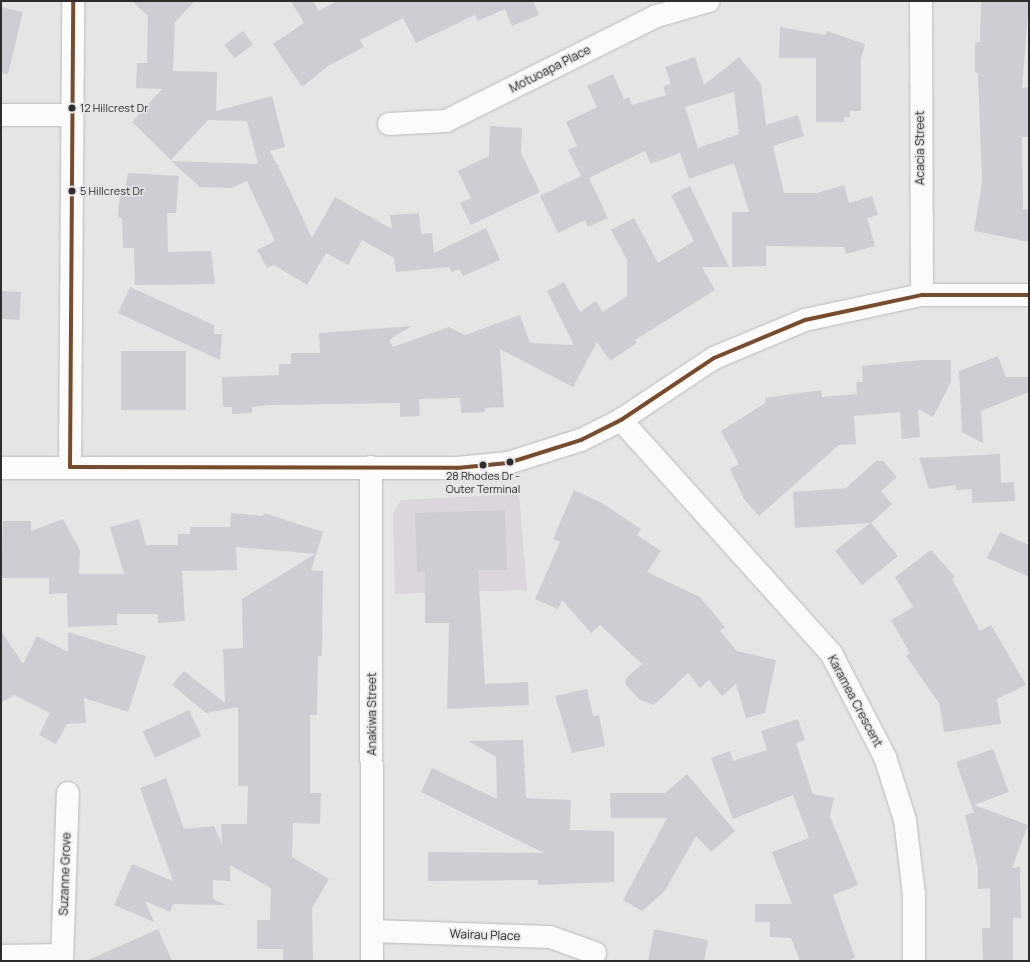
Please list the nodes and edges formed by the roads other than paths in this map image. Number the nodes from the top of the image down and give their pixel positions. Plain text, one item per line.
1 (73, 1) edge
2 (709, 1) edge
3 (921, 1) edge
4 (1, 115) edge
5 (72, 115) junction
6 (389, 124) dead end
7 (1029, 295) edge
8 (922, 296) junction
9 (621, 420) junction
10 (70, 467) junction
11 (371, 467) junction
12 (1, 468) edge
13 (68, 793) dead end
14 (372, 931) junction
15 (595, 953) dead end
16 (1, 956) edge
17 (62, 958) edge
18 (372, 961) edge
19 (914, 961) edge

1 - 5 street
2 - 6 street, Motuoapa Place
3 - 8 street, Acacia Street
4 - 5 street
5 - 10 street
7 - 8 street
8 - 9 street
9 - 11 street
9 - 19 street, Karamea Crescent
10 - 11 street
10 - 12 street
11 - 14 street, Anakiwa Street
13 - 17 street, Suzanne Grove
14 - 15 street, Wairau Place
14 - 18 street, Anakiwa Street
16 - 17 street, Suzanne Grove

